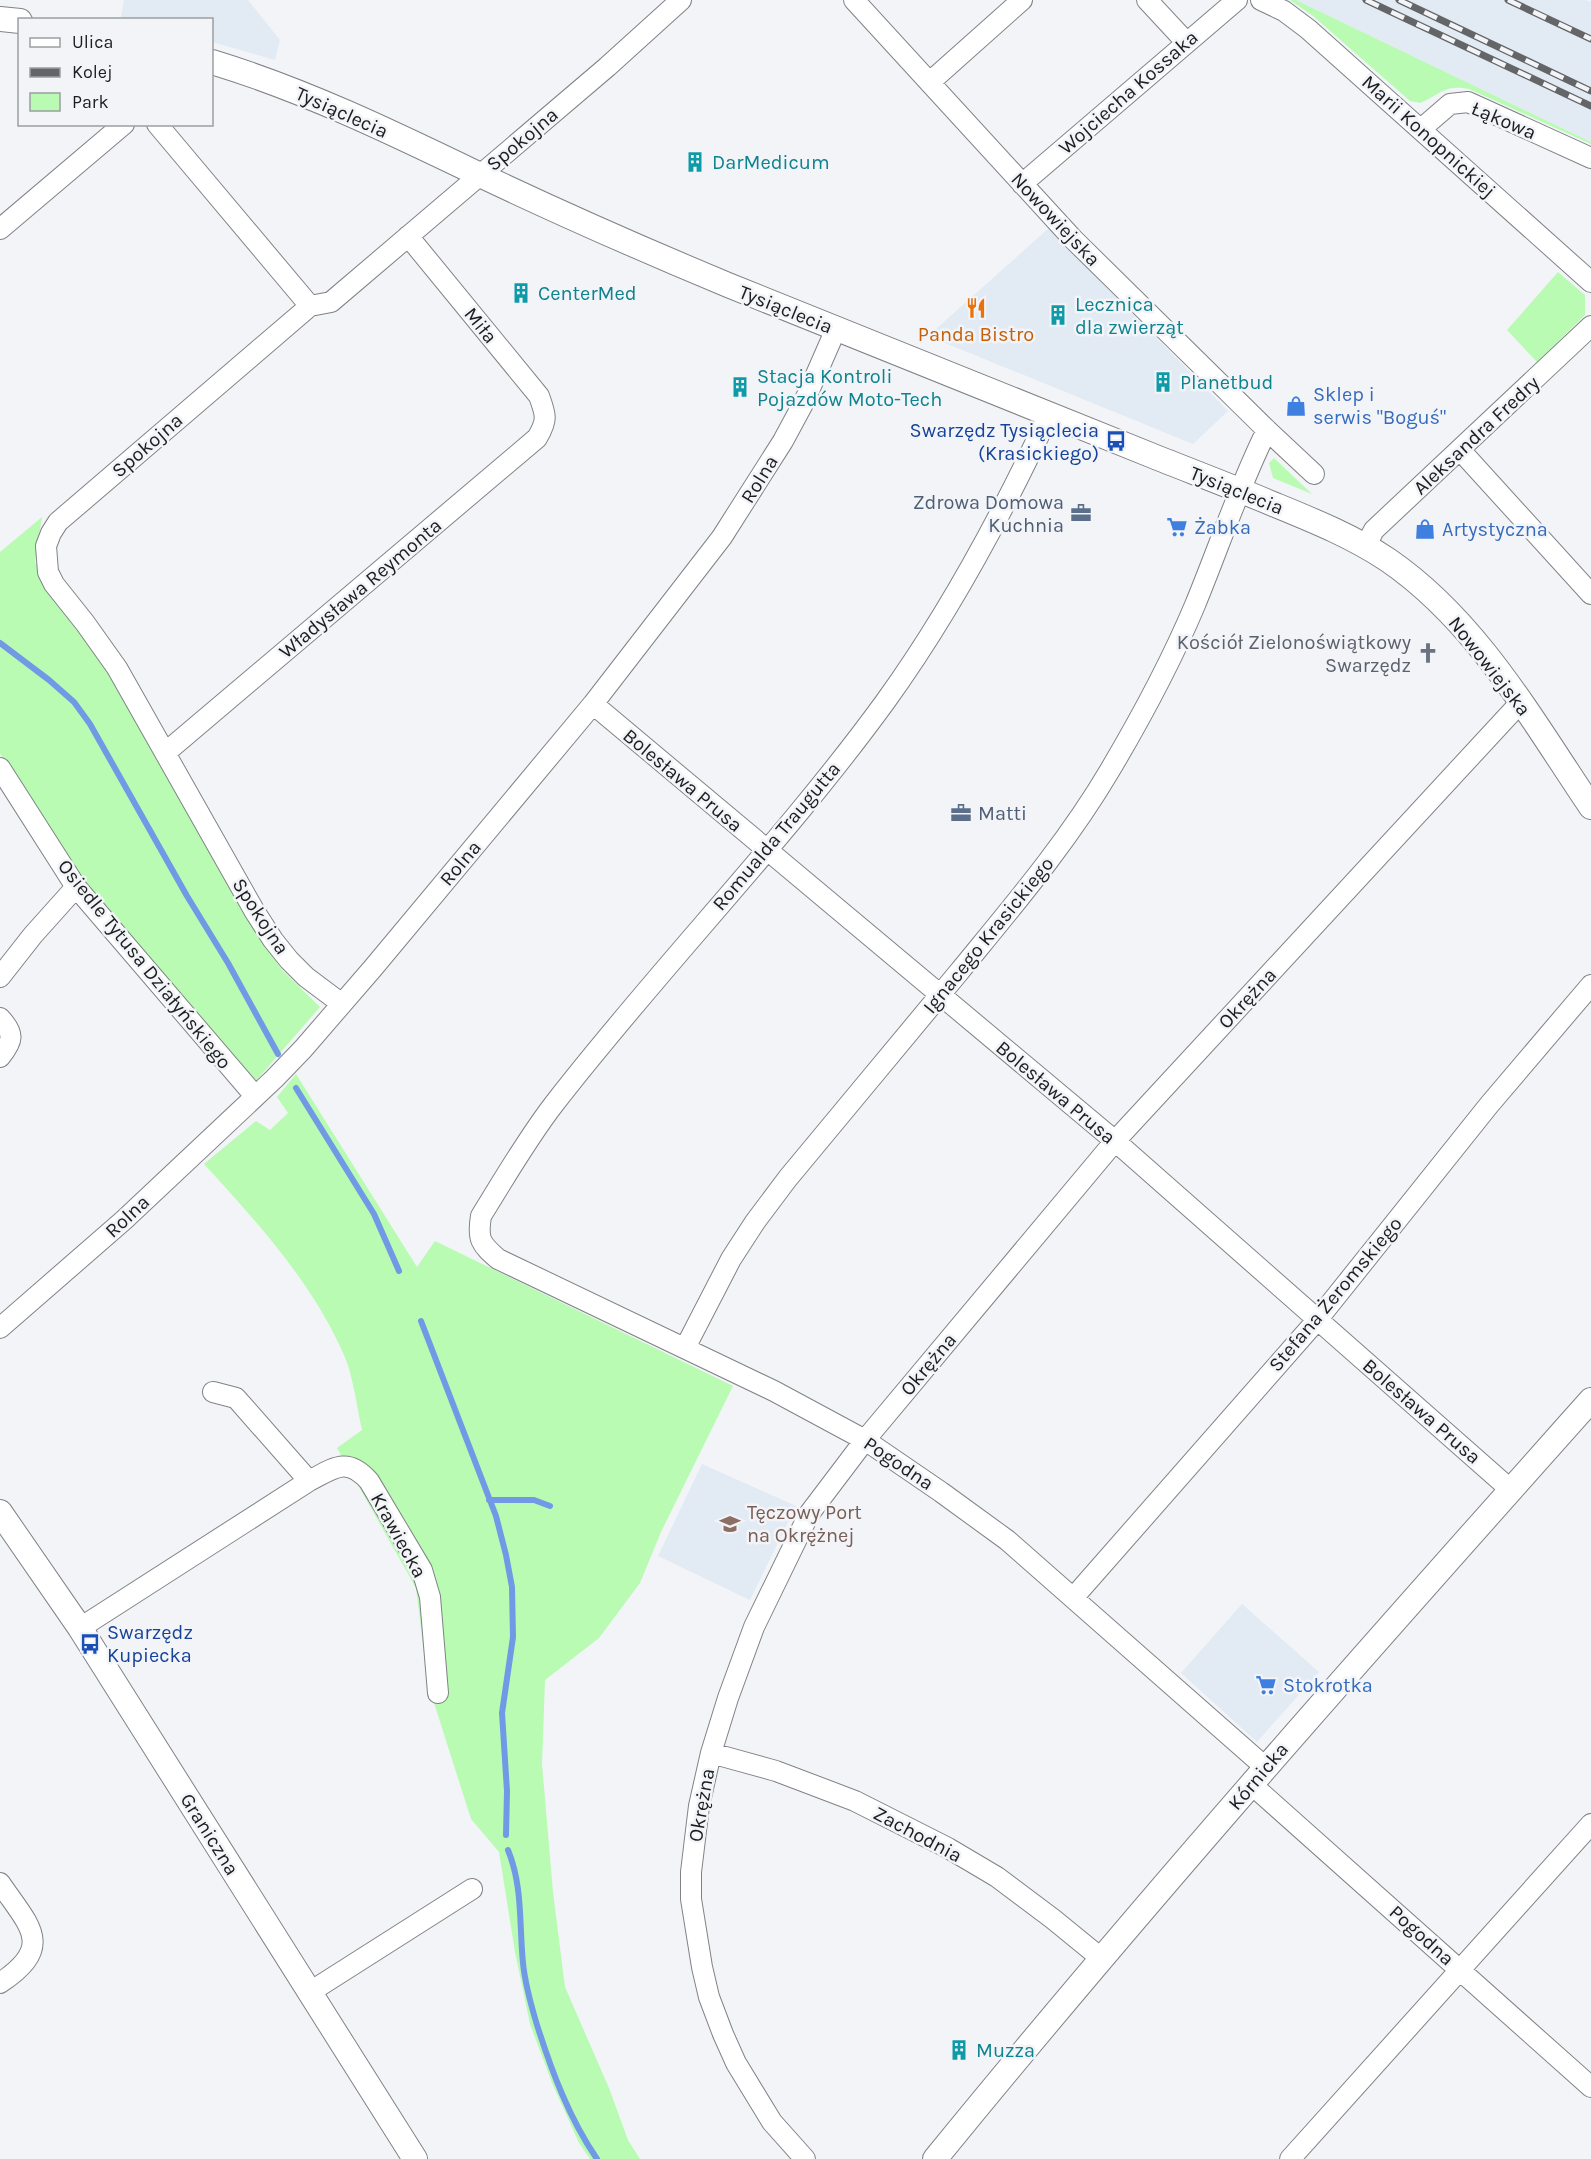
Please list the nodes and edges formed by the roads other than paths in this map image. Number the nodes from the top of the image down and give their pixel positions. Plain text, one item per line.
1 (681, 0) edge
2 (854, 0) edge
3 (1022, 0) edge
4 (1147, 0) edge
5 (1261, 0) edge
6 (1236, 1) edge
7 (0, 19) edge
8 (18, 21) edge
9 (1186, 42) junction
10 (213, 62) edge
11 (930, 81) junction
12 (122, 126) edge
13 (160, 126) edge
14 (1421, 129) junction
15 (1591, 158) edge
16 (480, 175) junction
17 (1022, 184) junction
18 (0, 229) edge
19 (408, 236) junction
20 (1591, 282) edge
21 (310, 306) junction
22 (1591, 326) edge
23 (836, 328) junction
24 (1049, 414) junction
25 (546, 418) joint
26 (1267, 430) junction
27 (1461, 451) junction
28 (1314, 474) dead end
29 (1240, 490) junction
30 (1365, 547) junction
31 (1591, 594) edge
32 (1520, 703) junction
33 (593, 704) junction
34 (165, 753) junction
35 (0, 768) edge
36 (1591, 807) edge
37 (765, 850) junction
38 (76, 887) junction
39 (0, 977) edge
40 (1591, 985) edge
41 (940, 994) junction
42 (342, 1004) junction
43 (0, 1018) edge
44 (0, 1057) edge
45 (255, 1096) junction
46 (1115, 1141) junction
47 (480, 1239) joint
48 (1318, 1319) junction
49 (0, 1328) edge
50 (685, 1348) junction
51 (213, 1392) dead end
52 (1591, 1400) edge
53 (865, 1440) junction
54 (309, 1481) junction
55 (1511, 1490) junction
56 (0, 1512) edge
57 (1073, 1598) junction
58 (80, 1628) junction
59 (438, 1694) dead end
60 (711, 1753) junction
61 (1258, 1776) junction
62 (1591, 1824) edge
63 (0, 1883) edge
64 (472, 1889) dead end
65 (1102, 1959) junction
66 (1461, 1969) junction
67 (0, 1983) edge
68 (310, 1992) junction
69 (1591, 2087) edge
70 (415, 2159) edge
71 (805, 2159) edge
72 (935, 2159) edge
73 (1290, 2159) edge

1 - 16 street, Spokojna
2 - 11 street, Nowowiejska
3 - 11 street
4 - 9 street
5 - 14 street, Marii Konopnickiej
6 - 9 street, Wojciecha Kossaka
7 - 8 street
9 - 17 street, Wojciecha Kossaka
10 - 16 street, Tysiąclecia
11 - 17 street, Nowowiejska
12 - 18 street
13 - 21 street
14 - 15 street, Łąkowa
14 - 20 street, Marii Konopnickiej
16 - 19 street, Spokojna
16 - 23 street, Tysiąclecia
17 - 26 street, Nowowiejska
19 - 21 street, Spokojna
19 - 25 street, Miła
21 - 34 street, Spokojna
22 - 27 street, Aleksandra Fredry
23 - 24 street, Tysiąclecia
23 - 33 street, Rolna
24 - 29 street, Tysiąclecia
24 - 37 street, Romualda Traugutta
25 - 34 street, Władysława Reymonta
26 - 28 street, Nowowiejska
26 - 29 street
27 - 30 street, Aleksandra Fredry
27 - 31 street
29 - 30 street, Tysiąclecia
29 - 41 street, Ignacego Krasickiego
30 - 32 street, Nowowiejska
32 - 36 street, Nowowiejska
32 - 46 street, Okrężna
33 - 37 street, Bolesława Prusa
33 - 42 street, Rolna
34 - 42 street, Spokojna
35 - 38 street, Osiedle Tytusa Działyńskiego
37 - 41 street, Bolesława Prusa
37 - 47 street, Romualda Traugutta
38 - 39 street
38 - 45 street, Osiedle Tytusa Działyńskiego
40 - 48 street, Stefana Żeromskiego
41 - 46 street, Bolesława Prusa
41 - 50 street, Ignacego Krasickiego
42 - 45 street, Rolna
43 - 44 street
45 - 49 street, Rolna
46 - 48 street, Bolesława Prusa
46 - 53 street, Okrężna
47 - 50 street, Pogodna
48 - 55 street, Bolesława Prusa
48 - 57 street, Stefana Żeromskiego
50 - 53 street, Pogodna
51 - 54 street
52 - 55 street, Kórnicka
53 - 57 street, Pogodna
53 - 60 street, Okrężna
54 - 58 street, Krawiecka
54 - 59 street, Krawiecka
55 - 61 street, Kórnicka
56 - 58 street, Graniczna
57 - 61 street, Pogodna
58 - 68 street, Graniczna
60 - 65 street, Zachodnia
60 - 71 street, Okrężna
61 - 65 street, Kórnicka
61 - 66 street, Pogodna
62 - 66 street
63 - 67 street
64 - 68 street
65 - 72 street, Kórnicka
66 - 69 street, Pogodna
66 - 73 street
68 - 70 street, Graniczna

